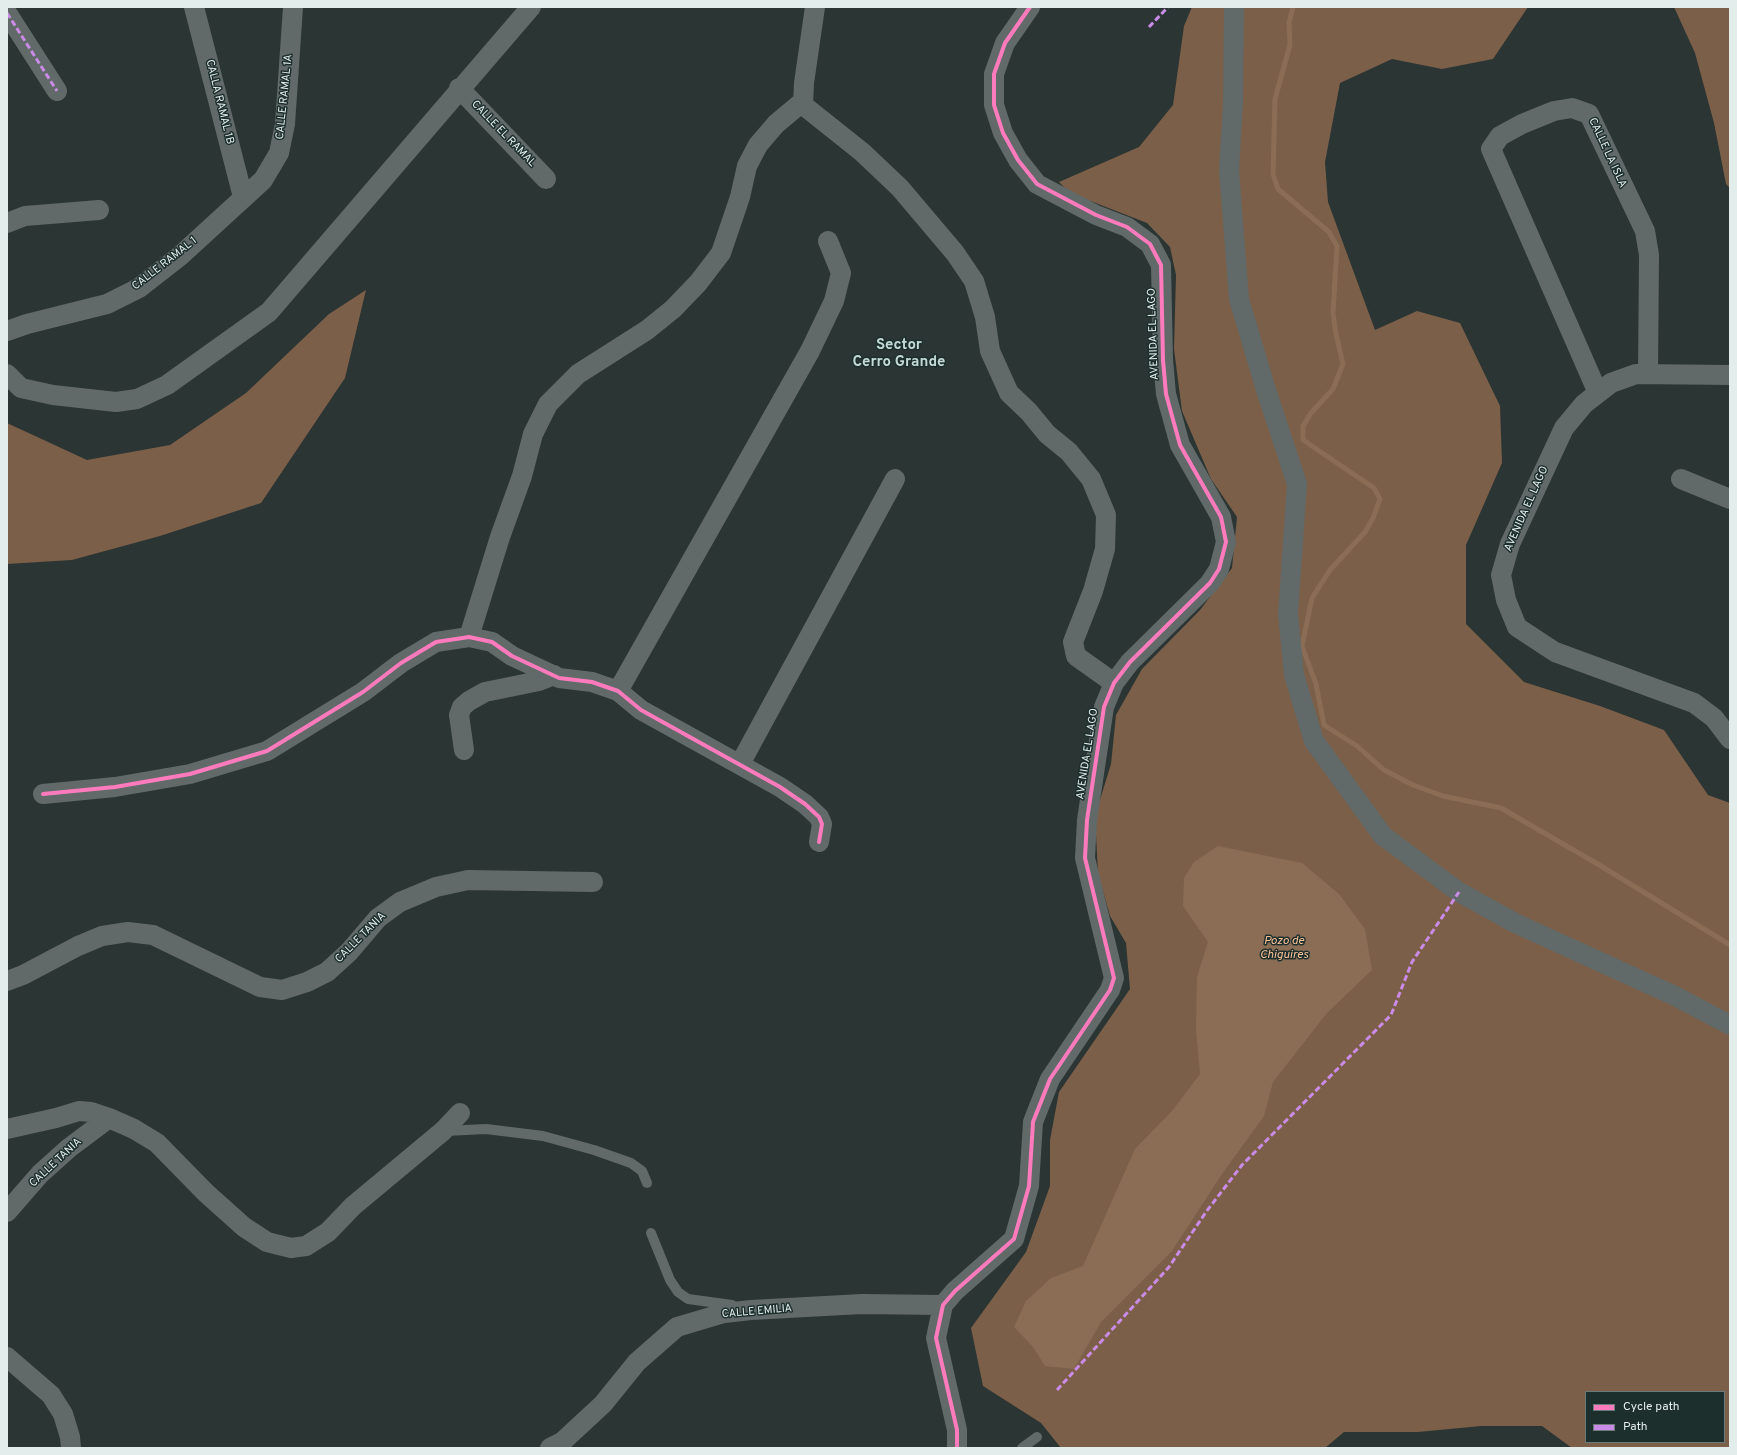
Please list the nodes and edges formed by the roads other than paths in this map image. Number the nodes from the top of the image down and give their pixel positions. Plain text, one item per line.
1 (194, 7) edge
2 (293, 7) edge
3 (531, 7) edge
4 (815, 7) edge
5 (1030, 7) edge
6 (1234, 7) edge
7 (7, 13) edge
8 (459, 88) junction
9 (57, 91) dead end
10 (803, 104) junction
11 (546, 179) dead end
12 (243, 198) junction
13 (100, 210) dead end
14 (7, 223) edge
15 (828, 241) dead end
16 (7, 332) edge
17 (7, 374) edge
18 (1648, 374) junction
19 (1730, 375) edge
20 (1598, 394) junction
21 (895, 479) dead end
22 (1680, 479) dead end
23 (1730, 499) edge
24 (469, 637) junction
25 (554, 676) junction
26 (1114, 683) junction
27 (618, 691) junction
28 (1730, 739) edge
29 (464, 750) dead end
30 (740, 764) junction
31 (43, 794) dead end
32 (819, 842) dead end
33 (593, 882) dead end
34 (7, 981) edge
35 (1730, 1025) edge
36 (460, 1113) dead end
37 (109, 1118) junction
38 (7, 1129) edge
39 (442, 1131) junction
40 (646, 1183) dead end
41 (7, 1212) edge
42 (651, 1233) dead end
43 (943, 1305) junction
44 (750, 1310) junction
45 (7, 1357) edge
46 (1037, 1437) dead end
47 (71, 1448) edge
48 (550, 1448) edge
49 (957, 1448) edge
50 (1022, 1448) edge

1 - 12 street, CALLA RAMAL 1B
2 - 12 street, CALLE RAMAL 1A
3 - 8 street
4 - 10 street
5 - 26 street, AVENIDA EL LAGO
6 - 35 street
7 - 9 street
8 - 11 street, CALLE EL RAMAL
8 - 17 street
10 - 24 street
10 - 26 street
12 - 16 street, CALLE RAMAL 1
13 - 14 street
15 - 27 street
18 - 19 street, AVENIDA EL LAGO
18 - 20 street, AVENIDA EL LAGO
18 - 20 street, CALLE LA ISLA
20 - 28 street, AVENIDA EL LAGO
21 - 30 street
22 - 23 street
24 - 25 street
24 - 31 street
25 - 27 street
25 - 29 street
26 - 43 street, AVENIDA EL LAGO
27 - 30 street
30 - 32 street
33 - 34 street, CALLE TANIA
36 - 39 street
37 - 38 street
37 - 39 street
37 - 41 street, CALLE TANIA
39 - 40 lane
42 - 44 lane
43 - 44 street, CALLE EMILIA
43 - 49 street, AVENIDA EL LAGO
44 - 48 street, CALLE EMILIA
45 - 47 street
46 - 50 lane

